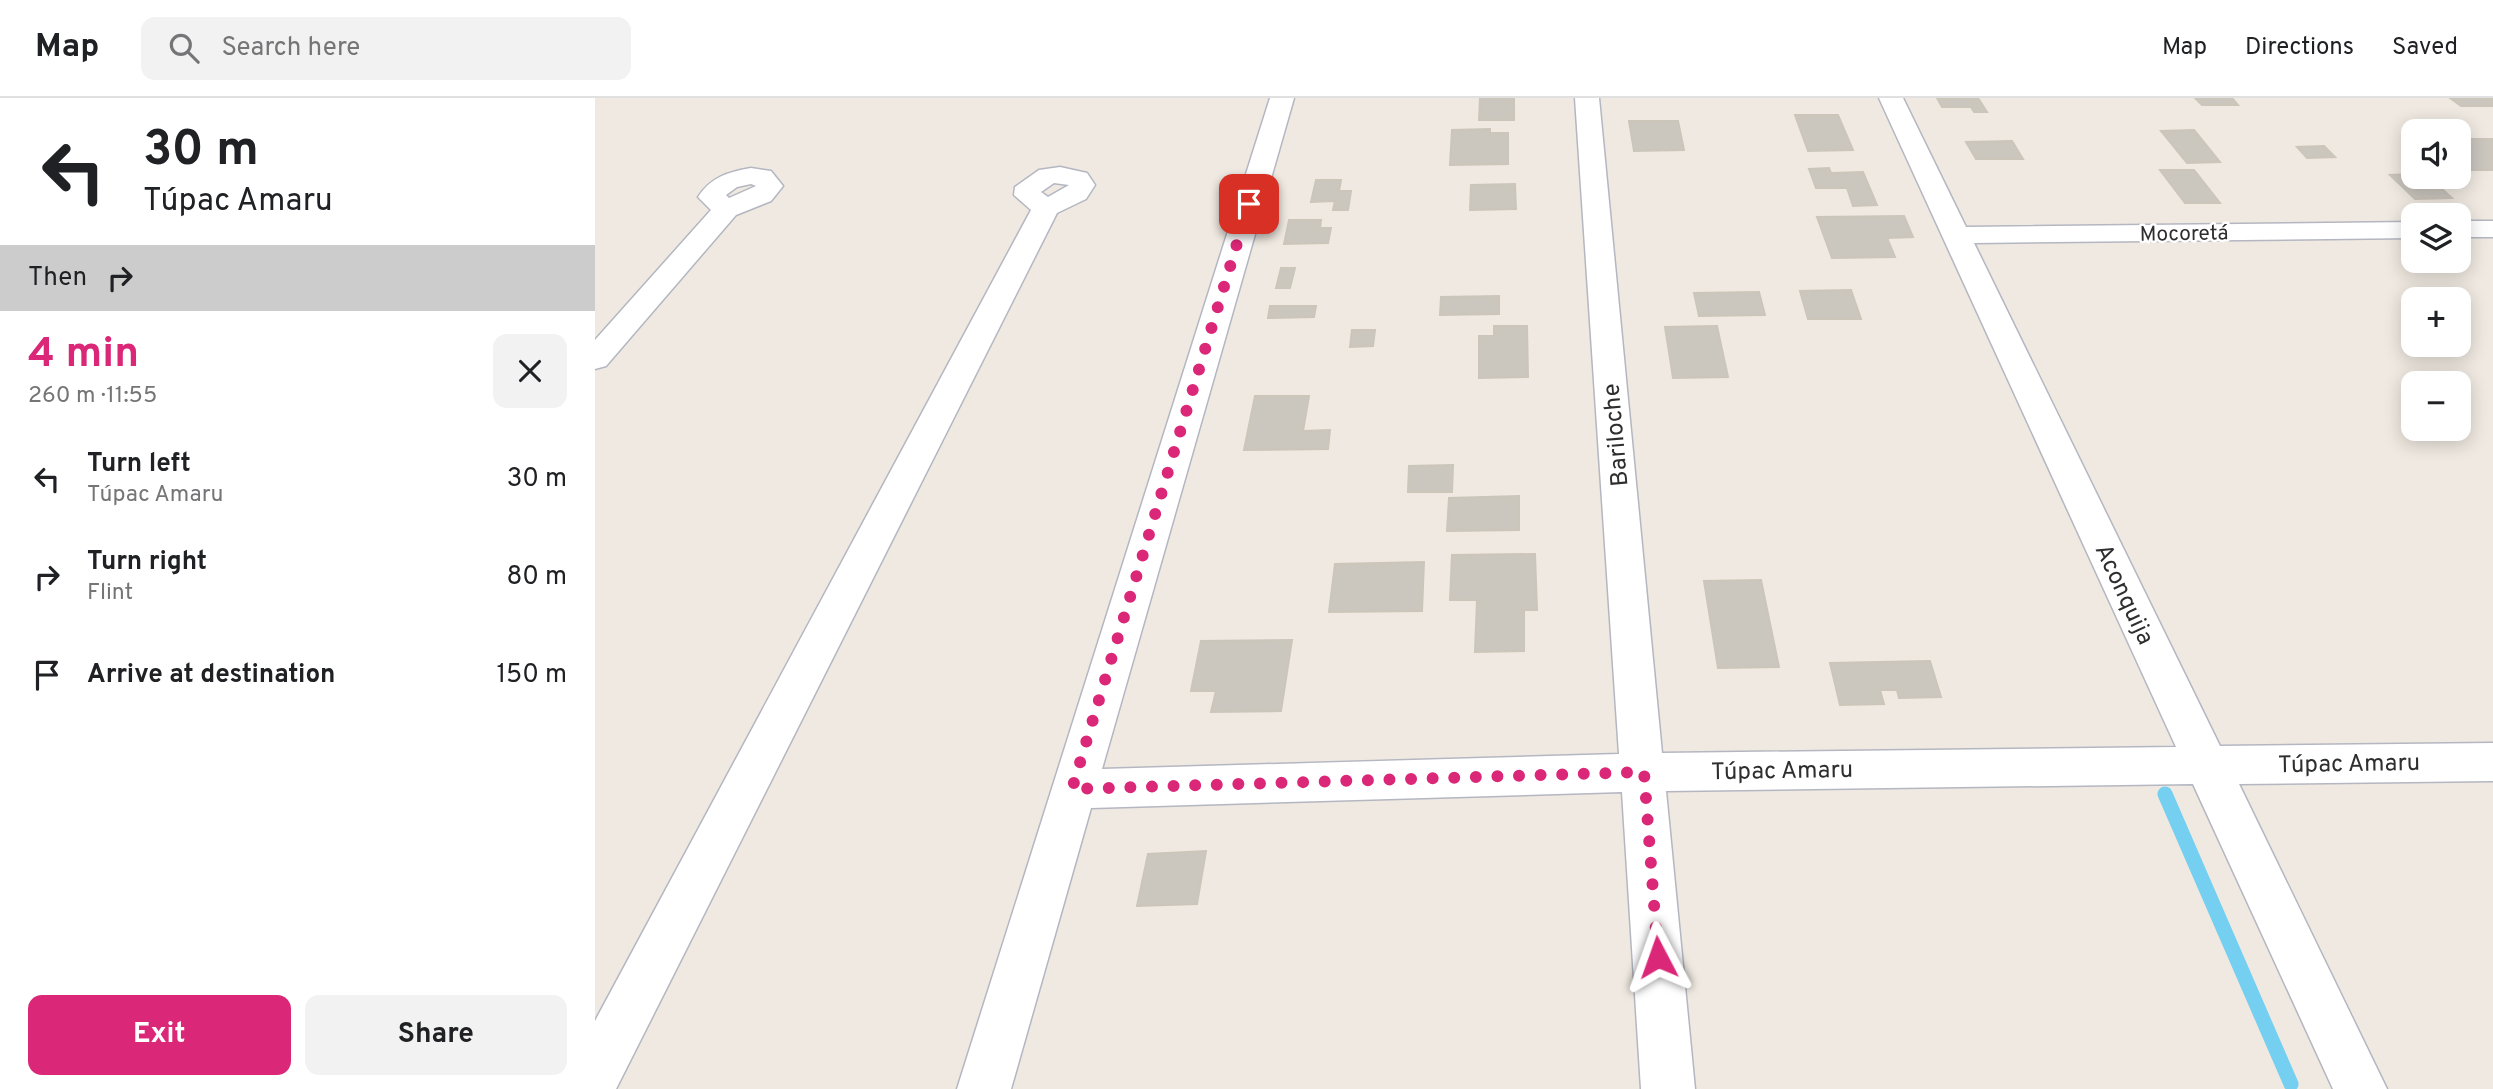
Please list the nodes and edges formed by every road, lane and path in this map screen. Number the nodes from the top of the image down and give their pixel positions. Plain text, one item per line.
1 (1282, 98) edge
2 (1587, 98) edge
3 (1891, 98) edge
4 (1046, 208) dead end
5 (726, 209) dead end
6 (2471, 229) edge
7 (2493, 229) edge
8 (2401, 230) edge
9 (1955, 235) junction
10 (595, 359) edge
11 (2493, 762) edge
12 (2206, 765) junction
13 (1644, 772) junction
14 (1072, 789) junction
15 (602, 1049) edge
16 (984, 1089) edge
17 (1668, 1089) edge
18 (2360, 1089) edge

1 - 14 street
2 - 13 street, Bariloche
3 - 9 street, Aconquija
4 - 15 street
5 - 10 street
6 - 7 street
8 - 9 street, Mocoretá
9 - 12 street, Aconquija
11 - 12 street, Túpac Amaru
12 - 13 street, Túpac Amaru
12 - 18 street, Aconquija
13 - 14 street, Túpac Amaru
13 - 17 street, Bariloche
14 - 16 street

